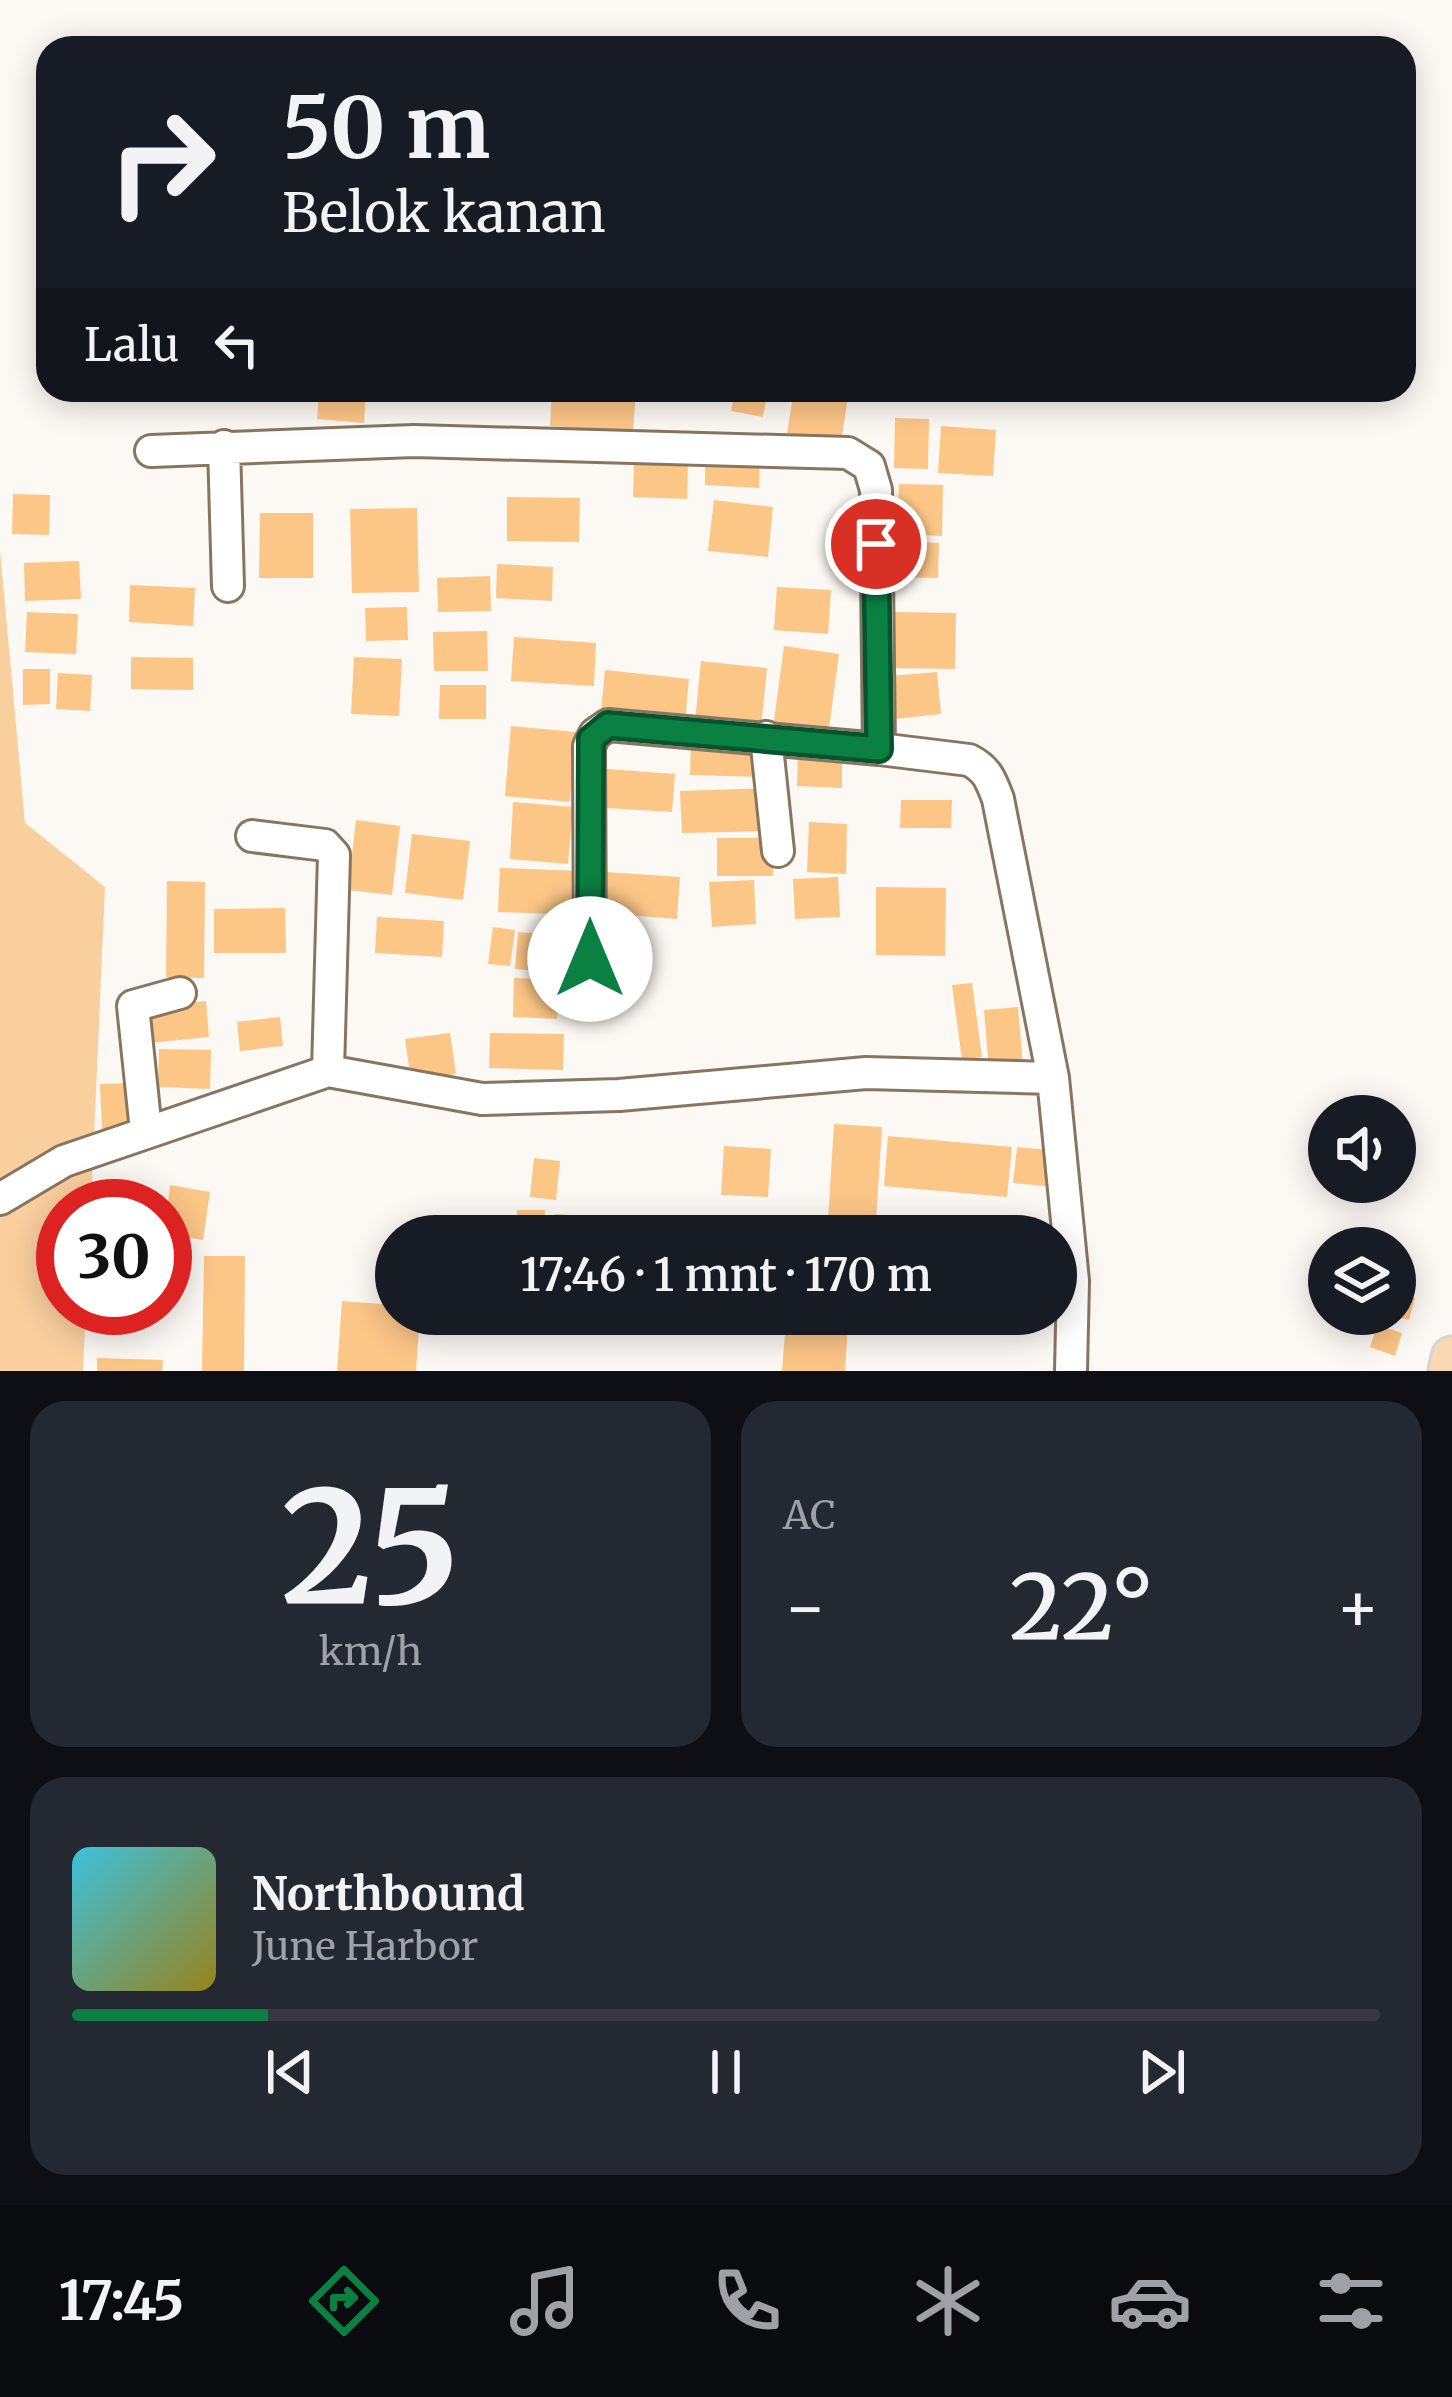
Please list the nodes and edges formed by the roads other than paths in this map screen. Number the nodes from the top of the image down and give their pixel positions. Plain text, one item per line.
1 (224, 446) junction
2 (151, 452) dead end
3 (228, 586) dead end
4 (766, 737) junction
5 (879, 749) junction
6 (252, 836) dead end
7 (778, 851) dead end
8 (590, 959) dead end
9 (181, 993) dead end
10 (328, 1071) junction
11 (1054, 1078) junction
12 (146, 1131) junction
13 (0, 1199) edge
14 (1452, 1357) edge
15 (1071, 1371) edge
16 (1449, 1371) edge

1 - 2 street
1 - 3 street
1 - 5 street
4 - 5 street
4 - 7 street
4 - 8 street
5 - 11 street
6 - 10 street
9 - 12 street
10 - 11 street
10 - 12 street
11 - 15 street
12 - 13 street
14 - 16 main road

